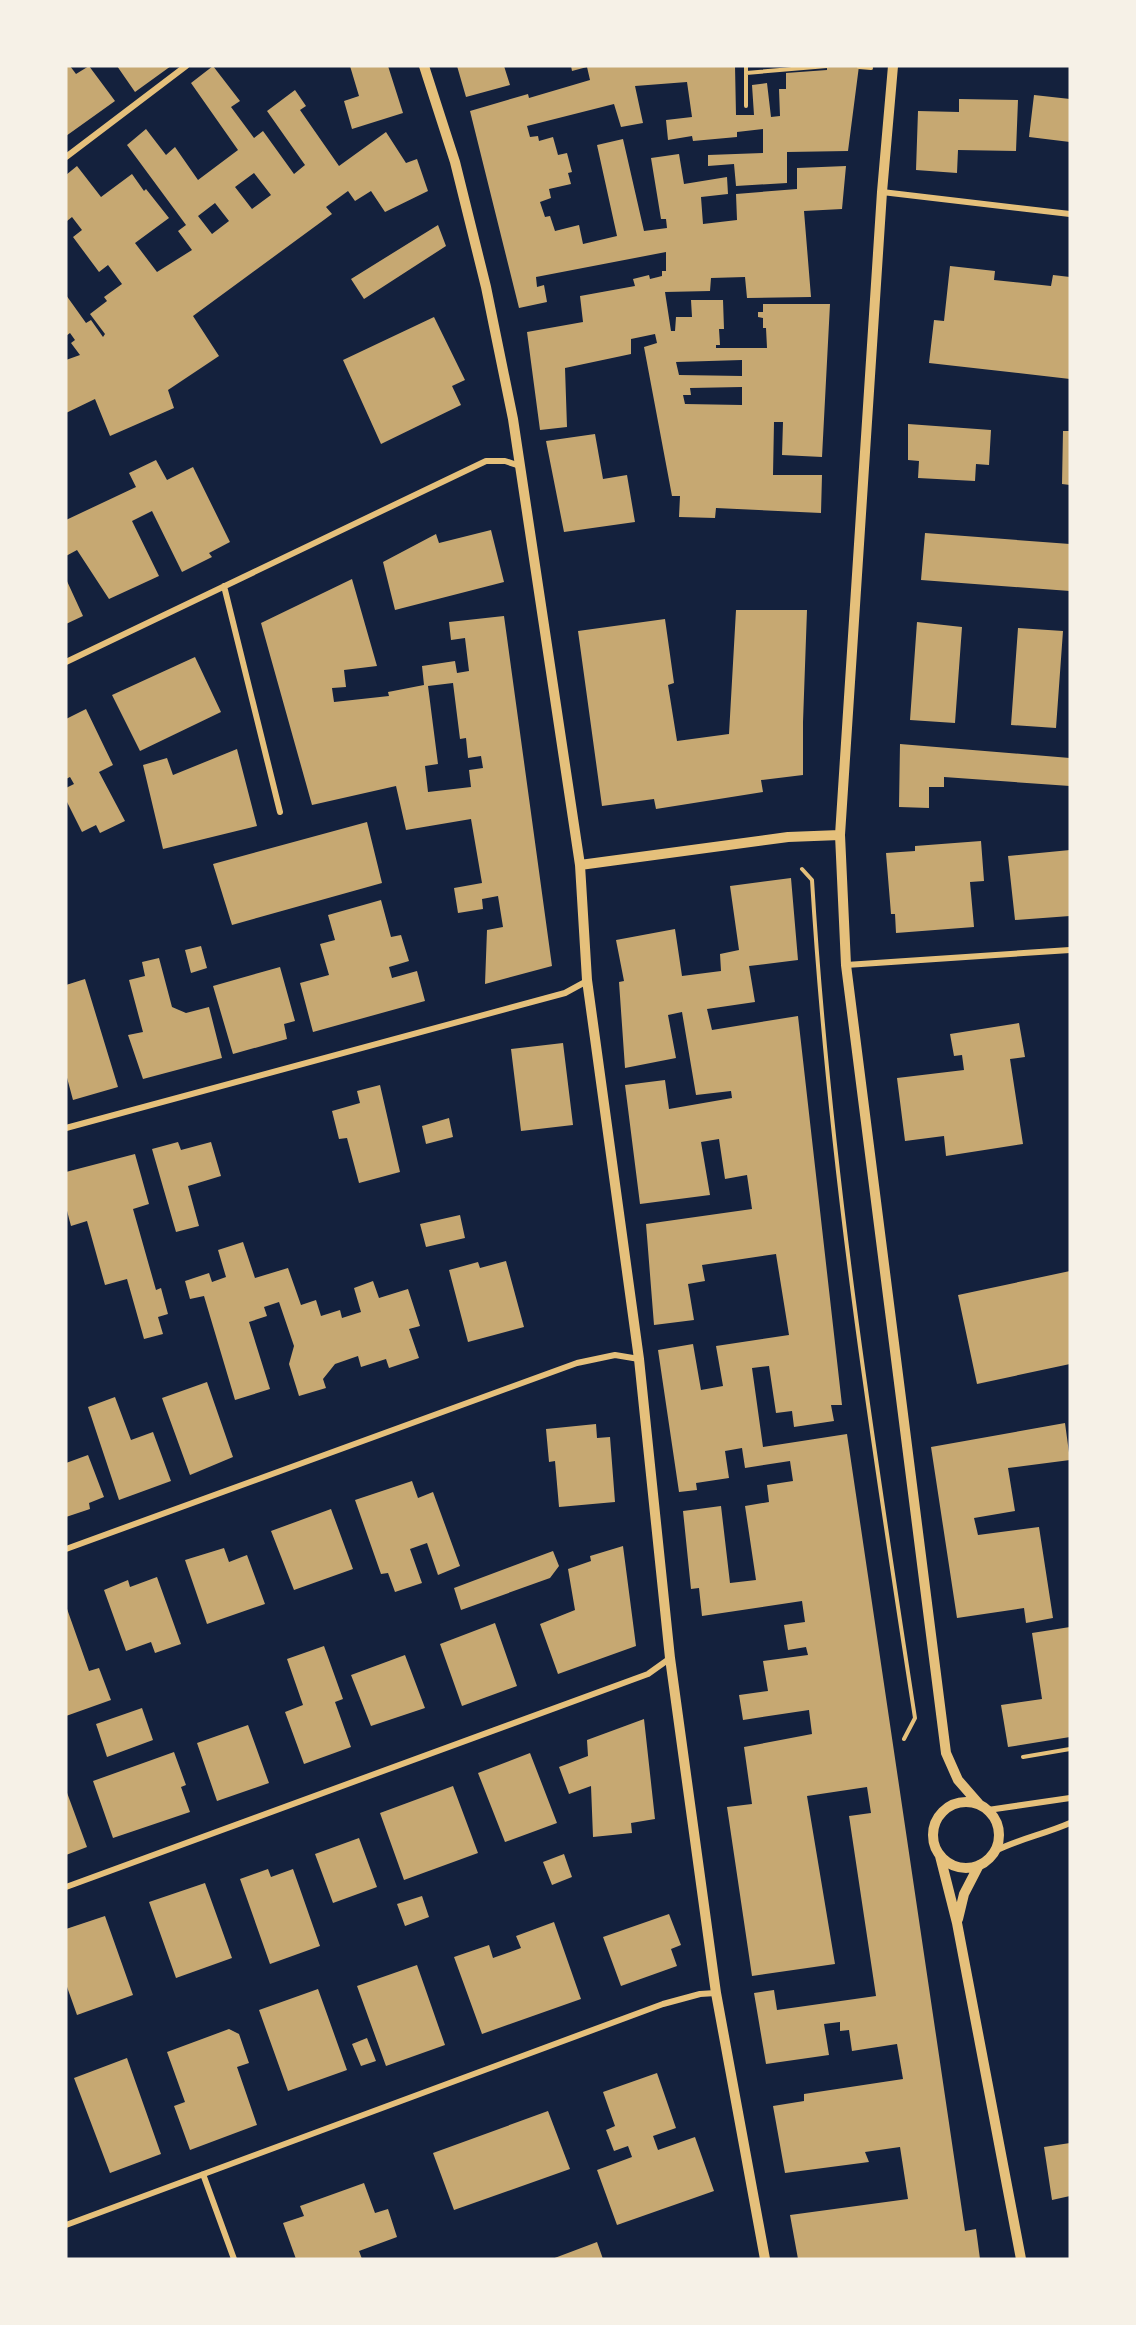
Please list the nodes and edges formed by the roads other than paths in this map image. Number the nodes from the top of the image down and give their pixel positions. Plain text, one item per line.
1 (186, 66) edge
2 (424, 66) edge
3 (893, 66) edge
4 (66, 157) edge
5 (882, 192) junction
6 (1070, 214) edge
7 (520, 466) junction
8 (224, 586) junction
9 (66, 662) edge
10 (280, 812) dead end
11 (840, 835) junction
12 (580, 865) junction
13 (1070, 950) edge
14 (846, 965) junction
15 (587, 980) junction
16 (66, 1128) edge
17 (639, 1359) junction
18 (66, 1549) edge
19 (670, 1658) junction
20 (1070, 1798) edge
21 (984, 1807) junction
22 (1070, 1823) edge
23 (995, 1851) junction
24 (940, 1856) junction
25 (979, 1865) junction
26 (66, 1887) edge
27 (957, 1923) junction
28 (716, 1993) junction
29 (202, 2174) junction
30 (66, 2225) edge
31 (234, 2259) edge
32 (765, 2259) edge
33 (1021, 2259) edge

1 - 4 street
2 - 7 street
3 - 5 street
5 - 6 street
5 - 11 street
7 - 8 street
7 - 12 street
8 - 9 street
8 - 10 street
11 - 12 street
11 - 14 street
12 - 15 street
13 - 14 street
14 - 21 street
15 - 16 street
15 - 17 street
17 - 18 street
17 - 19 street
19 - 26 street
19 - 28 street
20 - 21 street
21 - 23 street
21 - 24 street
22 - 23 street
23 - 25 street
24 - 25 street
24 - 27 street
25 - 27 street
27 - 33 street
28 - 29 street
28 - 32 street
29 - 30 street
29 - 31 street

